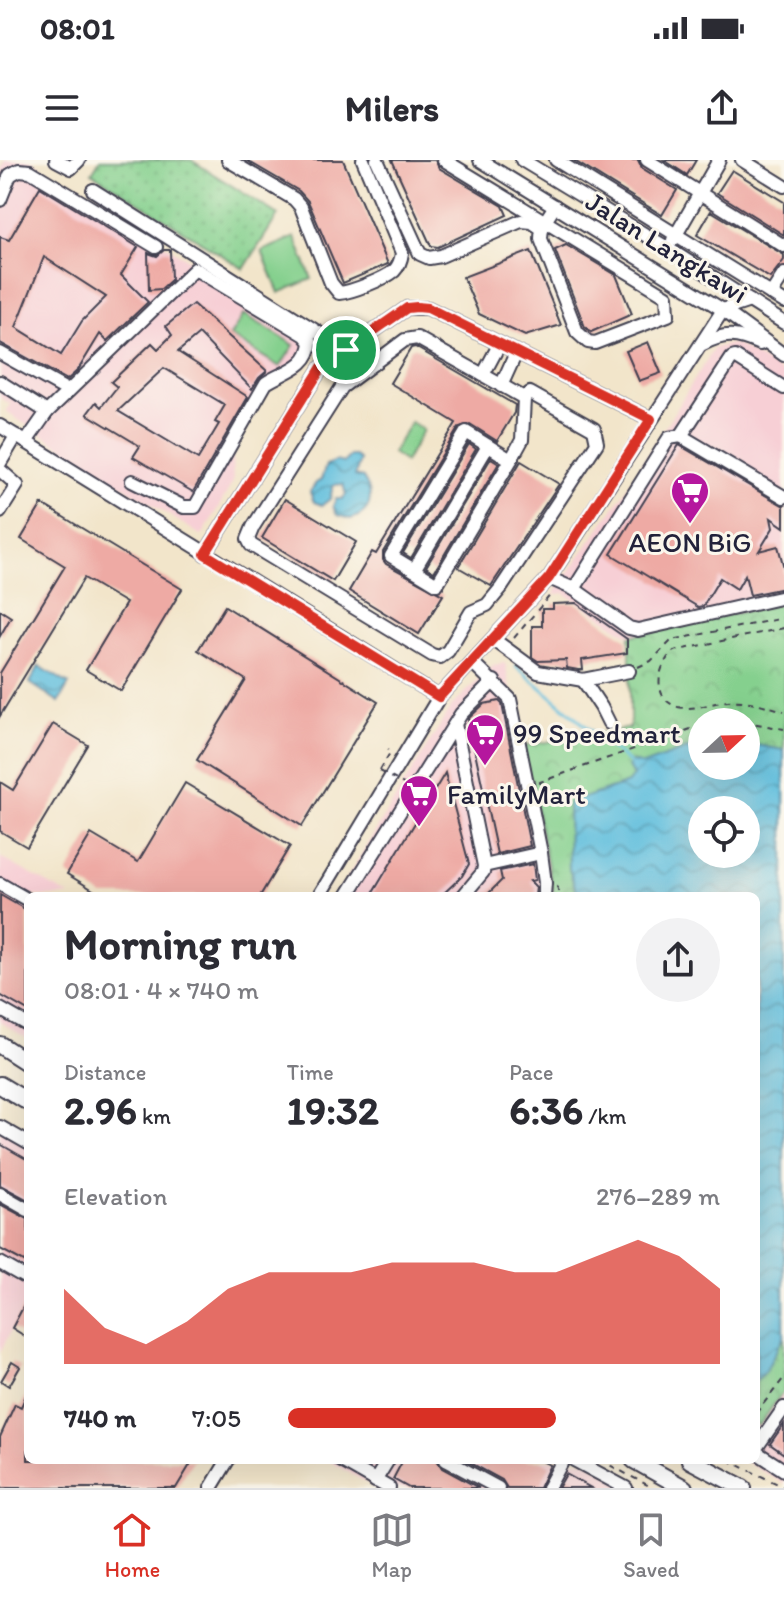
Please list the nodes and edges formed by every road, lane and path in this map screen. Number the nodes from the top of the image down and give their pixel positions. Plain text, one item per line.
1 (56, 160) edge
2 (79, 160) edge
3 (228, 160) edge
4 (363, 160) edge
5 (377, 160) edge
6 (444, 160) edge
7 (480, 160) edge
8 (522, 160) edge
9 (556, 160) edge
10 (647, 160) edge
11 (719, 160) edge
12 (742, 160) edge
13 (784, 186) edge
14 (93, 190) dead end
15 (700, 193) junction
16 (0, 200) edge
17 (555, 206) junction
18 (543, 225) junction
19 (157, 231) junction
20 (677, 234) junction
21 (784, 246) edge
22 (667, 248) junction
23 (784, 274) edge
24 (717, 280) junction
25 (771, 294) junction
26 (750, 301) junction
27 (784, 302) edge
28 (723, 310) junction
29 (784, 323) edge
30 (499, 345) junction
31 (700, 346) junction
32 (346, 350) junction
33 (0, 353) edge
34 (516, 353) junction
35 (781, 353) edge
36 (483, 375) junction
37 (0, 382) edge
38 (501, 386) junction
39 (784, 388) edge
40 (68, 391) junction
41 (524, 398) junction
42 (47, 412) junction
43 (651, 419) junction
44 (0, 426) edge
45 (681, 436) junction
46 (21, 439) junction
47 (488, 446) junction
48 (511, 460) junction
49 (0, 463) edge
50 (0, 470) edge
51 (132, 481) dead end
52 (784, 497) edge
53 (0, 512) edge
54 (205, 554) junction
55 (414, 570) junction
56 (549, 578) junction
57 (574, 589) junction
58 (552, 593) dead end
59 (784, 597) edge
60 (784, 618) edge
61 (784, 628) edge
62 (493, 639) junction
63 (505, 648) junction
64 (472, 662) junction
65 (633, 670) joint
66 (583, 680) junction
67 (494, 681) junction
68 (439, 697) junction
69 (784, 711) edge
70 (609, 723) dead end
71 (455, 724) junction
72 (760, 725) edge
73 (784, 729) edge
74 (688, 730) edge
75 (388, 749) dead end
76 (543, 797) dead end
77 (431, 799) dead end
78 (541, 853) junction
79 (484, 866) junction
80 (557, 882) dead end
81 (0, 884) edge
82 (321, 892) edge
83 (350, 892) edge
84 (466, 892) edge
85 (544, 892) edge
86 (559, 892) edge
87 (24, 898) edge
88 (0, 1009) edge
89 (24, 1023) edge
90 (0, 1045) edge
91 (0, 1056) edge
92 (24, 1060) edge
93 (24, 1071) edge
94 (0, 1085) edge
95 (0, 1099) edge
96 (24, 1100) edge
97 (24, 1102) edge
98 (0, 1127) edge
99 (24, 1141) edge
100 (0, 1194) edge
101 (24, 1208) edge
102 (0, 1263) edge
103 (24, 1277) edge
104 (784, 1378) edge
105 (760, 1408) edge
106 (784, 1408) edge
107 (760, 1444) edge
108 (760, 1453) edge
109 (226, 1464) edge
110 (347, 1464) edge
111 (386, 1464) edge
112 (453, 1464) edge
113 (561, 1464) edge
114 (581, 1464) edge
115 (608, 1464) edge
116 (641, 1464) edge
117 (698, 1464) edge
118 (736, 1464) edge
119 (784, 1470) edge
120 (375, 1481) junction
121 (784, 1487) edge
122 (211, 1488) edge
123 (389, 1488) edge
124 (498, 1488) edge
125 (548, 1488) edge
126 (626, 1488) edge
127 (653, 1488) edge
128 (684, 1488) edge
129 (743, 1488) edge

1 - 2 street
3 - 4 street
5 - 18 street
6 - 18 street
7 - 17 street, Jalan Langkawi
8 - 22 street, Jalan Langkawi
9 - 20 street
10 - 15 street
11 - 15 street
12 - 13 street
14 - 19 street
15 - 20 street
15 - 21 street
16 - 19 street
17 - 18 street
17 - 28 street, Jalan Langkawi
18 - 18 street
19 - 32 street
20 - 22 street
20 - 25 street
22 - 24 street, Jalan Langkawi
23 - 25 street
24 - 26 street, Jalan Langkawi
24 - 28 street
25 - 27 street
26 - 28 street
26 - 29 street, Jalan Langkawi
28 - 31 street
28 - 35 street, Jalan Langkawi
30 - 32 street
30 - 34 street
30 - 36 street
31 - 35 street
31 - 43 street
32 - 54 street
33 - 40 street
34 - 38 street
34 - 43 street
36 - 38 street
36 - 41 street
37 - 42 street
38 - 41 street
39 - 45 street
40 - 42 street
40 - 51 street
41 - 48 street
42 - 46 street
43 - 56 street
44 - 46 street
45 - 52 street
45 - 57 street
46 - 49 street
46 - 54 street
47 - 48 street
47 - 55 street
47 - 55 street
48 - 55 street
50 - 53 street
54 - 68 street
56 - 57 street
56 - 62 street
57 - 59 street
58 - 63 path
60 - 65 path
61 - 69 path
62 - 63 street
62 - 64 street
63 - 66 street
64 - 67 street
64 - 68 street
65 - 66 street
66 - 70 street
67 - 71 street
67 - 78 street
68 - 82 street
71 - 79 street
71 - 83 street
72 - 73 path
74 - 76 path
75 - 77 path, bridge
78 - 79 street
78 - 85 street
79 - 84 street
80 - 86 path
81 - 87 street
88 - 89 street
90 - 92 main road
91 - 93 main road
94 - 96 main road
95 - 97 main road
98 - 99 street
100 - 101 street
102 - 103 street
104 - 105 path
106 - 107 street
108 - 119 street
109 - 122 street
110 - 120 street
111 - 120 street
112 - 124 street
113 - 125 street
114 - 126 street
115 - 127 path
116 - 128 main road
117 - 129 main road
118 - 121 path
120 - 123 street

